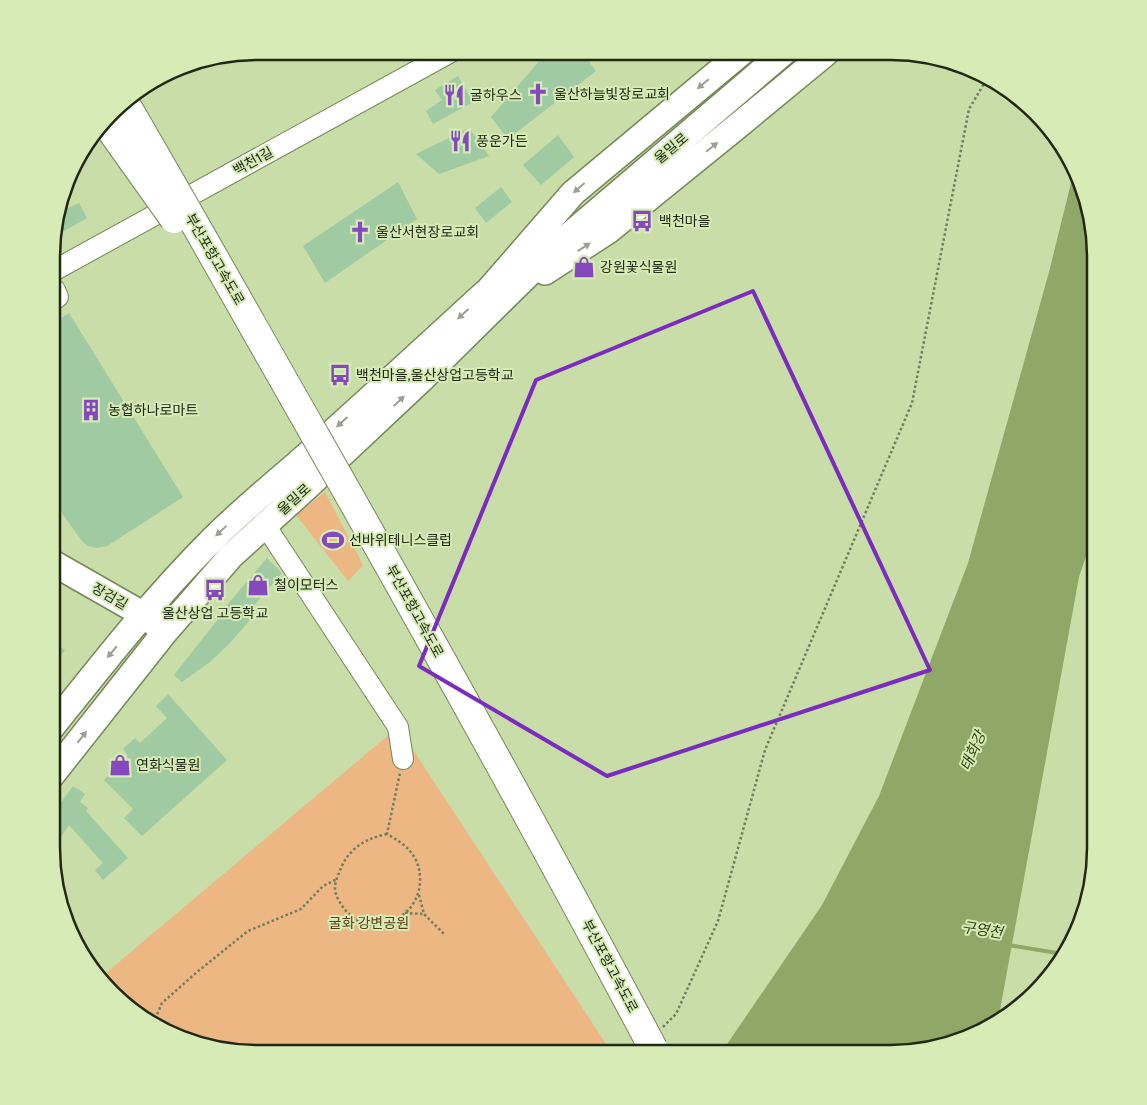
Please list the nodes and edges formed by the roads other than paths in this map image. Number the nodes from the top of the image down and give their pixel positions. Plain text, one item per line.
1 (436, 60) edge
2 (726, 60) edge
3 (775, 60) edge
4 (818, 60) edge
5 (128, 108) edge
6 (117, 119) edge
7 (109, 127) edge
8 (181, 229) junction
9 (60, 267) edge
10 (493, 297) junction
11 (265, 525) junction
12 (60, 567) edge
13 (144, 615) junction
14 (165, 632) junction
15 (60, 716) edge
16 (403, 759) road end
17 (60, 765) edge
18 (652, 1043) edge

1 - 9 street, 백천1길
2 -> 10 main road
3 - 10 main road, 울밀로
10 -> 4 main road
5 - 18 highway, 부산포항고속도로, bridge
6 - 8 highway, 부산포항고속도로, bridge
7 - 8 highway, bridge
8 - 18 highway, 부산포항고속도로
11 -> 10 main road, 울밀로
10 -> 13 main road, 울밀로
11 - 14 main road, 울밀로
11 - 16 street
12 - 13 main road, 장검길
13 - 14 main road, 장검길
13 -> 15 main road, 울밀로
17 -> 14 main road, 울밀로

